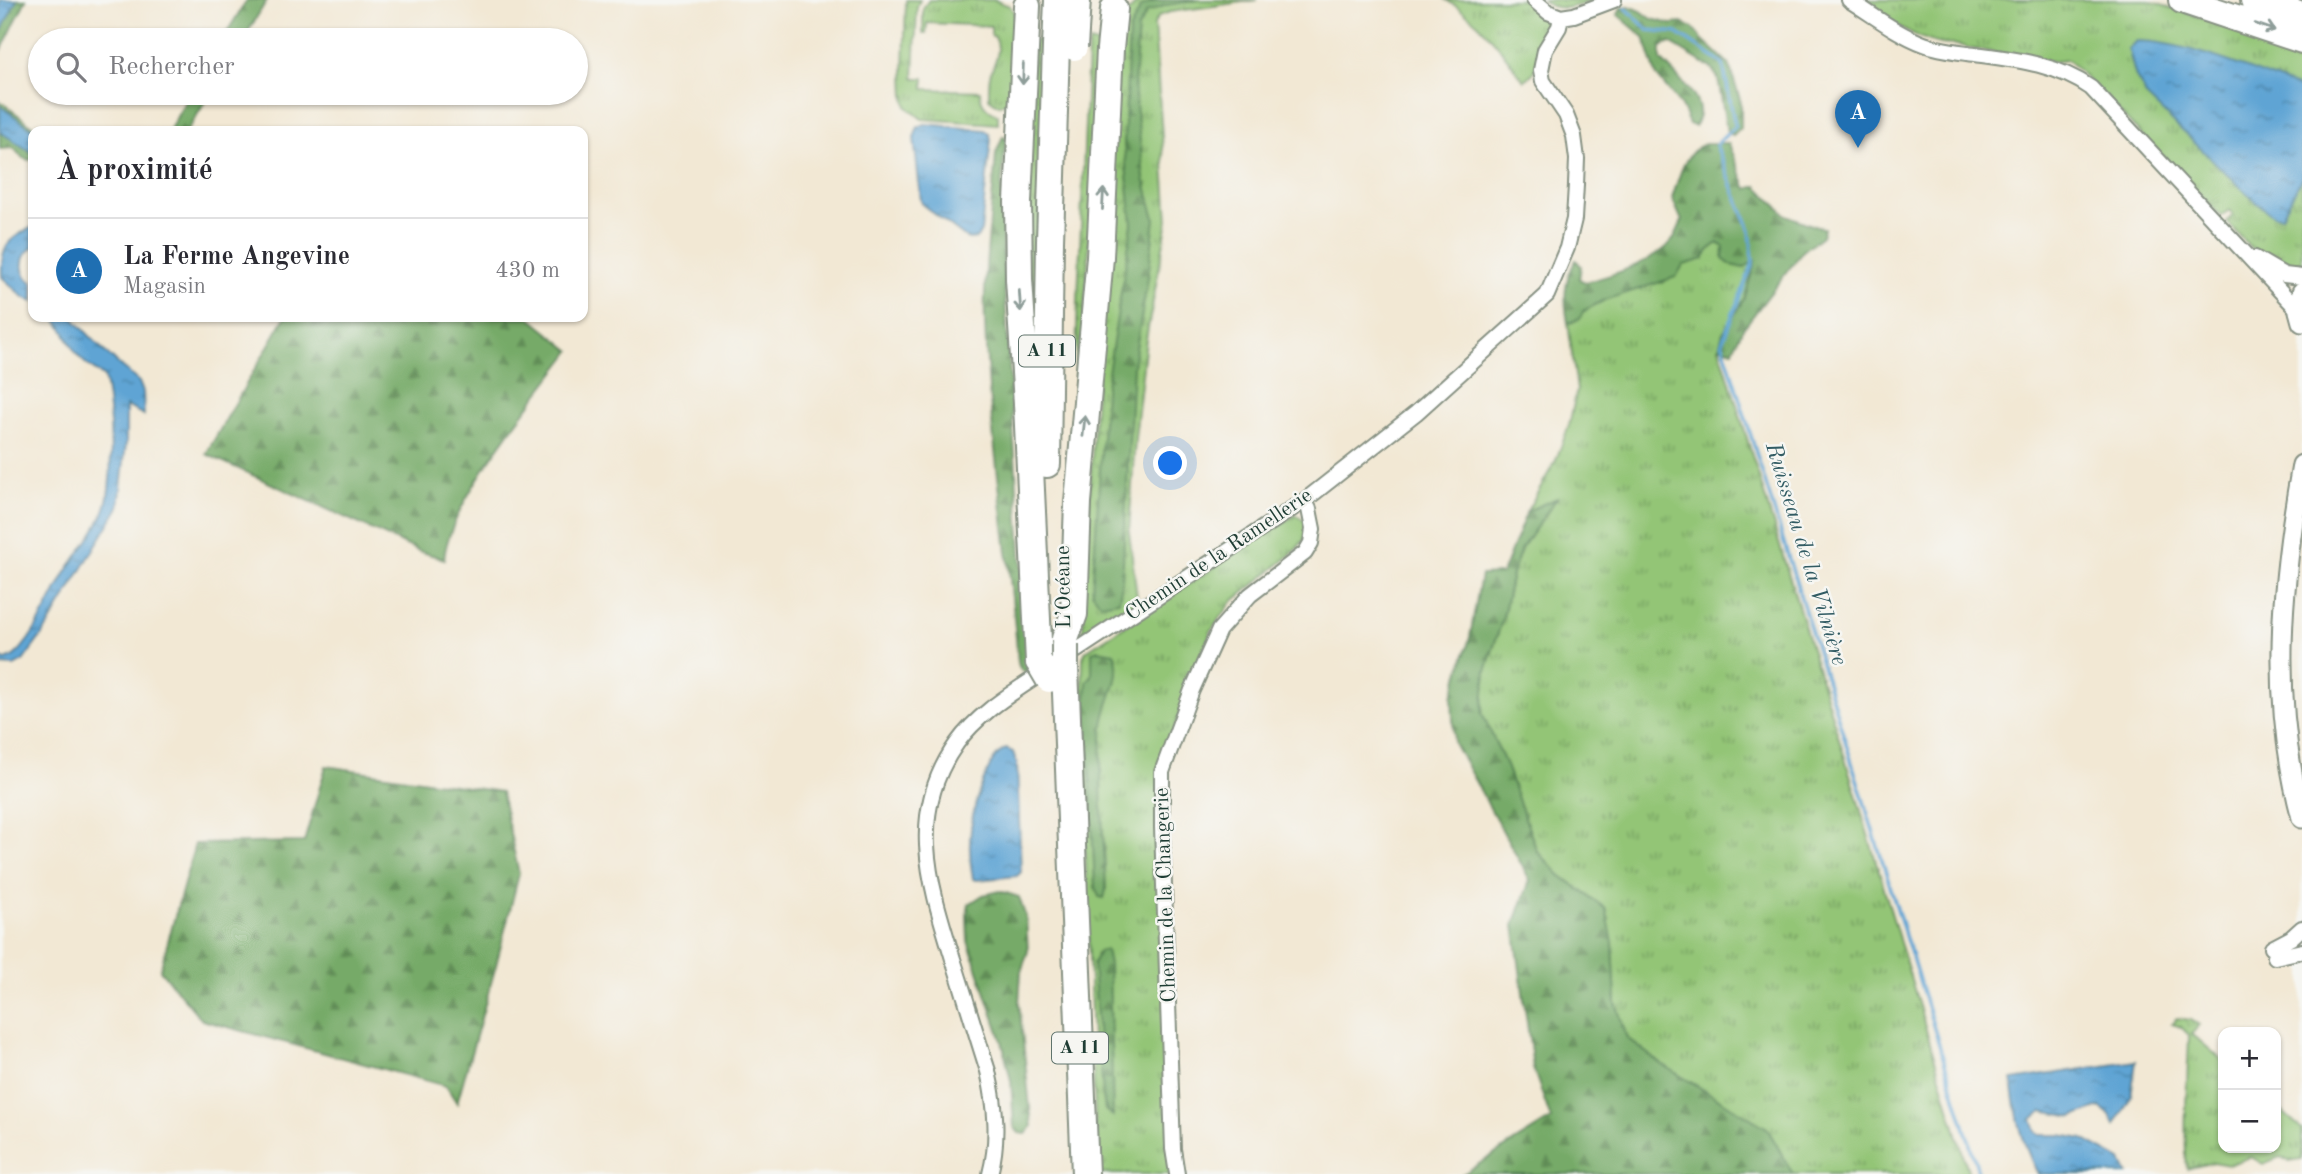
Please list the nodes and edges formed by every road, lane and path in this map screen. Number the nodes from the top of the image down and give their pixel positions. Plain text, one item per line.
1 (1058, 0) edge
2 (1077, 0) edge
3 (1534, 0) edge
4 (1614, 0) edge
5 (1849, 0) edge
6 (2182, 0) edge
7 (2253, 0) edge
8 (1023, 3) edge
9 (1120, 5) edge
10 (2302, 16) edge
11 (1560, 17) junction
12 (2302, 40) edge
13 (1065, 47) junction
14 (2243, 250) junction
15 (2302, 277) edge
16 (2301, 308) edge
17 (2302, 465) edge
18 (1304, 501) junction
19 (2302, 536) edge
20 (1055, 658) junction
21 (2302, 758) edge
22 (2302, 818) edge
23 (2302, 928) edge
24 (2302, 951) edge
25 (990, 1174) edge
26 (1068, 1174) edge
27 (1085, 1174) edge
28 (1177, 1174) edge

1 - 13 highway, L’Océane / A 11, bridge
2 - 13 highway, L’Océane / A 11, bridge
3 - 11 street
4 - 11 street
5 - 14 street
6 -> 12 highway
7 - 10 highway
8 - 9 highway
8 -> 20 highway
20 -> 9 highway
11 - 18 street, Chemin de la Ramellerie
13 - 20 highway, L’Océane / A 11
14 - 15 street
14 - 16 street
17 - 22 street
18 - 25 street, Chemin de la Ramellerie
18 - 28 street, Chemin de la Changerie
19 - 21 street
20 - 26 highway, L’Océane / A 11
20 - 27 highway, L’Océane / A 11
23 - 24 street

